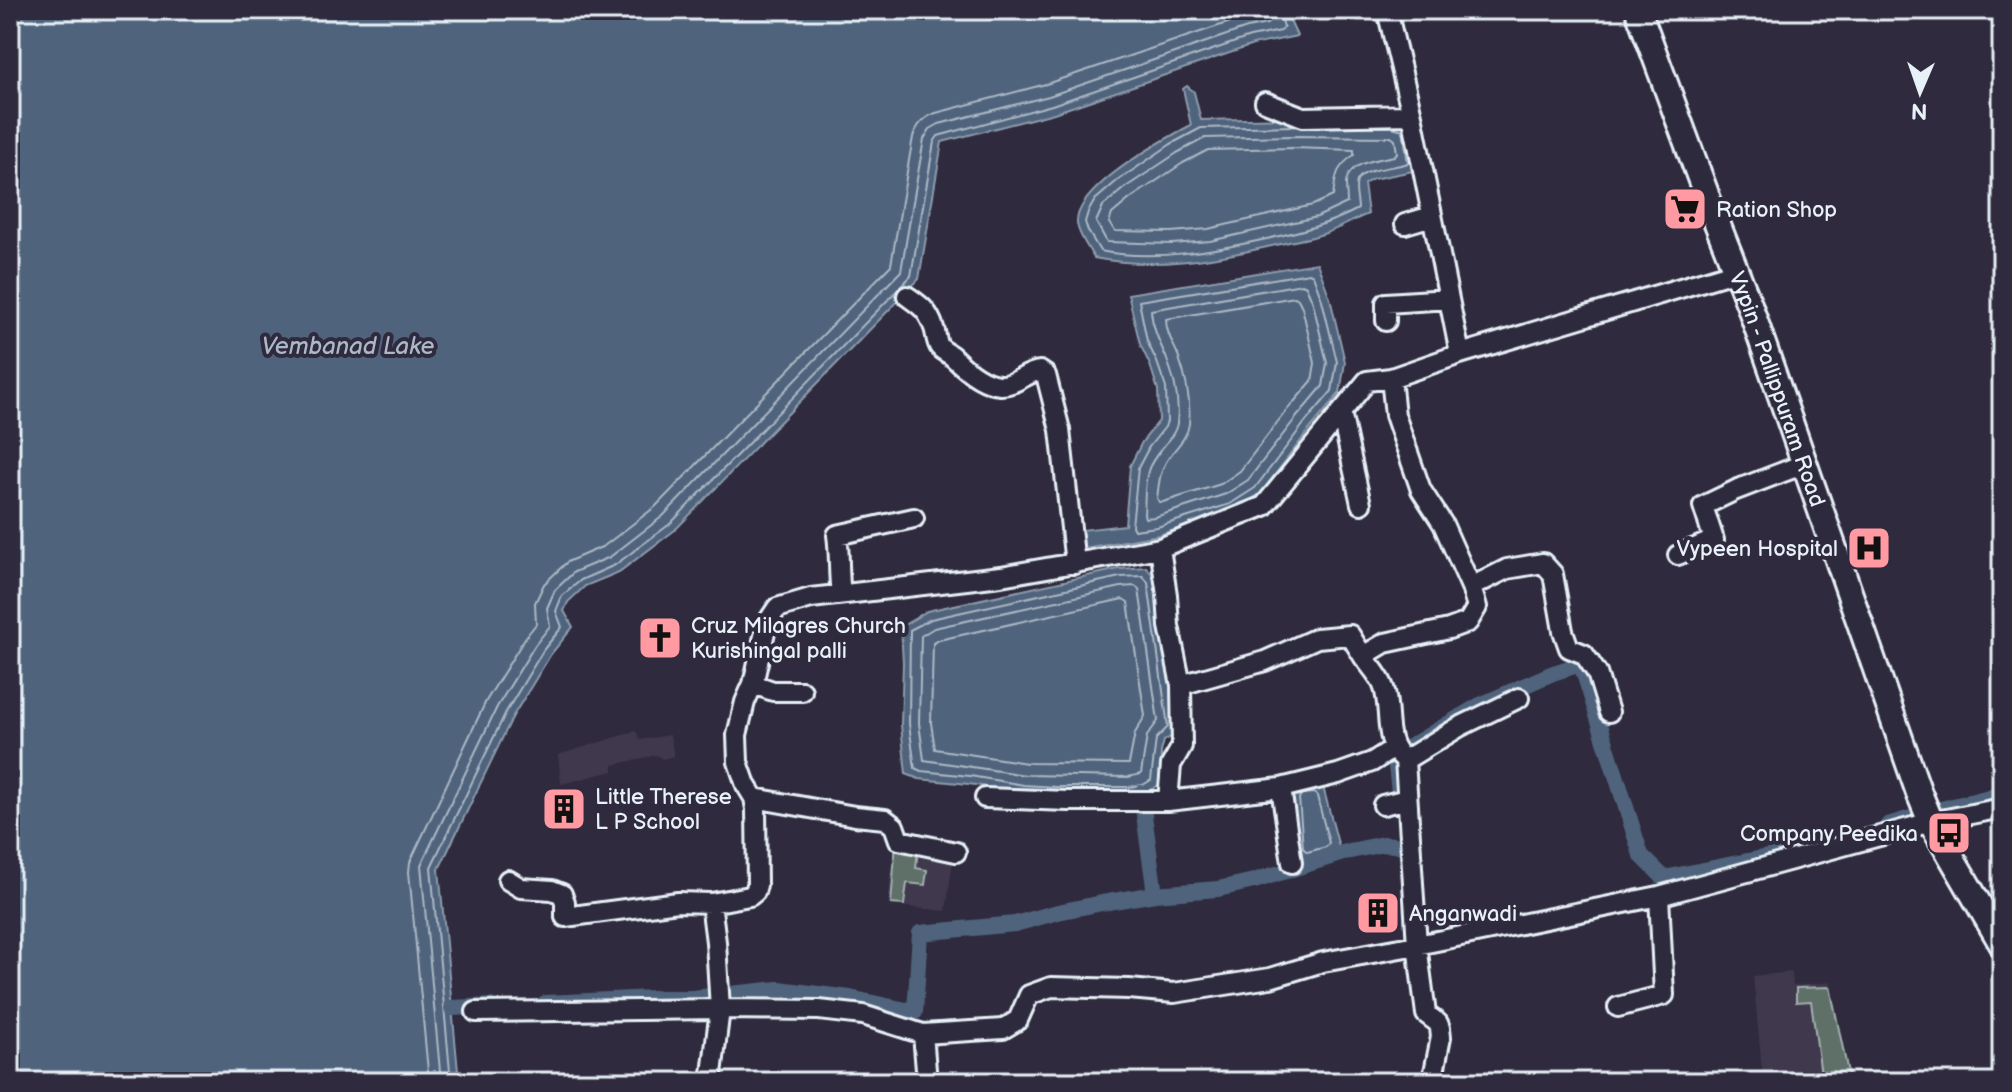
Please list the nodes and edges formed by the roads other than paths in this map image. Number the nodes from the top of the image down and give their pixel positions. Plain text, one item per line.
1 (1387, 10) edge
2 (1638, 10) edge
3 (1265, 102) dead end
4 (1412, 115) junction
5 (1432, 216) junction
6 (1405, 224) dead end
7 (1737, 271) junction
8 (907, 296) dead end
9 (1449, 299) junction
10 (1386, 321) dead end
11 (1460, 354) junction
12 (1391, 378) junction
13 (1341, 412) junction
14 (1804, 464) junction
15 (1361, 504) dead end
16 (914, 518) dead end
17 (1160, 548) junction
18 (1678, 555) dead end
19 (1075, 564) junction
20 (1471, 587) junction
21 (841, 594) junction
22 (1363, 656) junction
23 (753, 684) junction
24 (1181, 685) junction
25 (802, 691) dead end
26 (1519, 698) dead end
27 (1609, 712) dead end
28 (1400, 754) junction
29 (1281, 788) junction
30 (754, 798) junction
31 (985, 798) dead end
32 (1407, 799) junction
33 (1157, 801) junction
34 (1383, 805) dead end
35 (2002, 808) edge
36 (1928, 813) junction
37 (956, 852) dead end
38 (1292, 863) dead end
39 (508, 880) dead end
40 (1659, 896) junction
41 (711, 903) junction
42 (2002, 944) edge
43 (1417, 945) junction
44 (719, 1000) junction
45 (1618, 1007) dead end
46 (476, 1012) dead end
47 (923, 1034) junction
48 (711, 1082) edge
49 (927, 1082) edge
50 (1432, 1082) edge

1 - 4 street
2 - 7 main road, Vypin - Pallippuram Road
3 - 4 street
4 - 5 street
5 - 6 street
5 - 9 street
7 - 11 street
7 - 14 main road, Vypin - Pallippuram Road
8 - 19 street
9 - 10 street
9 - 11 street
11 - 12 street
12 - 13 street
12 - 20 street
13 - 15 street
13 - 17 street
14 - 18 street
14 - 36 main road, Vypin - Pallippuram Road
16 - 21 street
17 - 19 street
17 - 24 street
19 - 21 street
20 - 22 street
20 - 27 street
21 - 23 street
22 - 24 street
22 - 28 street
23 - 25 street
23 - 30 street
24 - 33 street
26 - 28 street
28 - 29 street
28 - 32 street
29 - 33 street
29 - 38 street
30 - 37 street
30 - 41 street
31 - 33 street
32 - 34 street
32 - 43 street
35 - 36 street
36 - 40 street
36 - 42 main road, Vypin - Pallippuram Road
39 - 41 street
40 - 43 street
40 - 45 street
41 - 44 street
43 - 47 street
43 - 50 street
44 - 46 street
44 - 47 street
44 - 48 street
47 - 49 street

